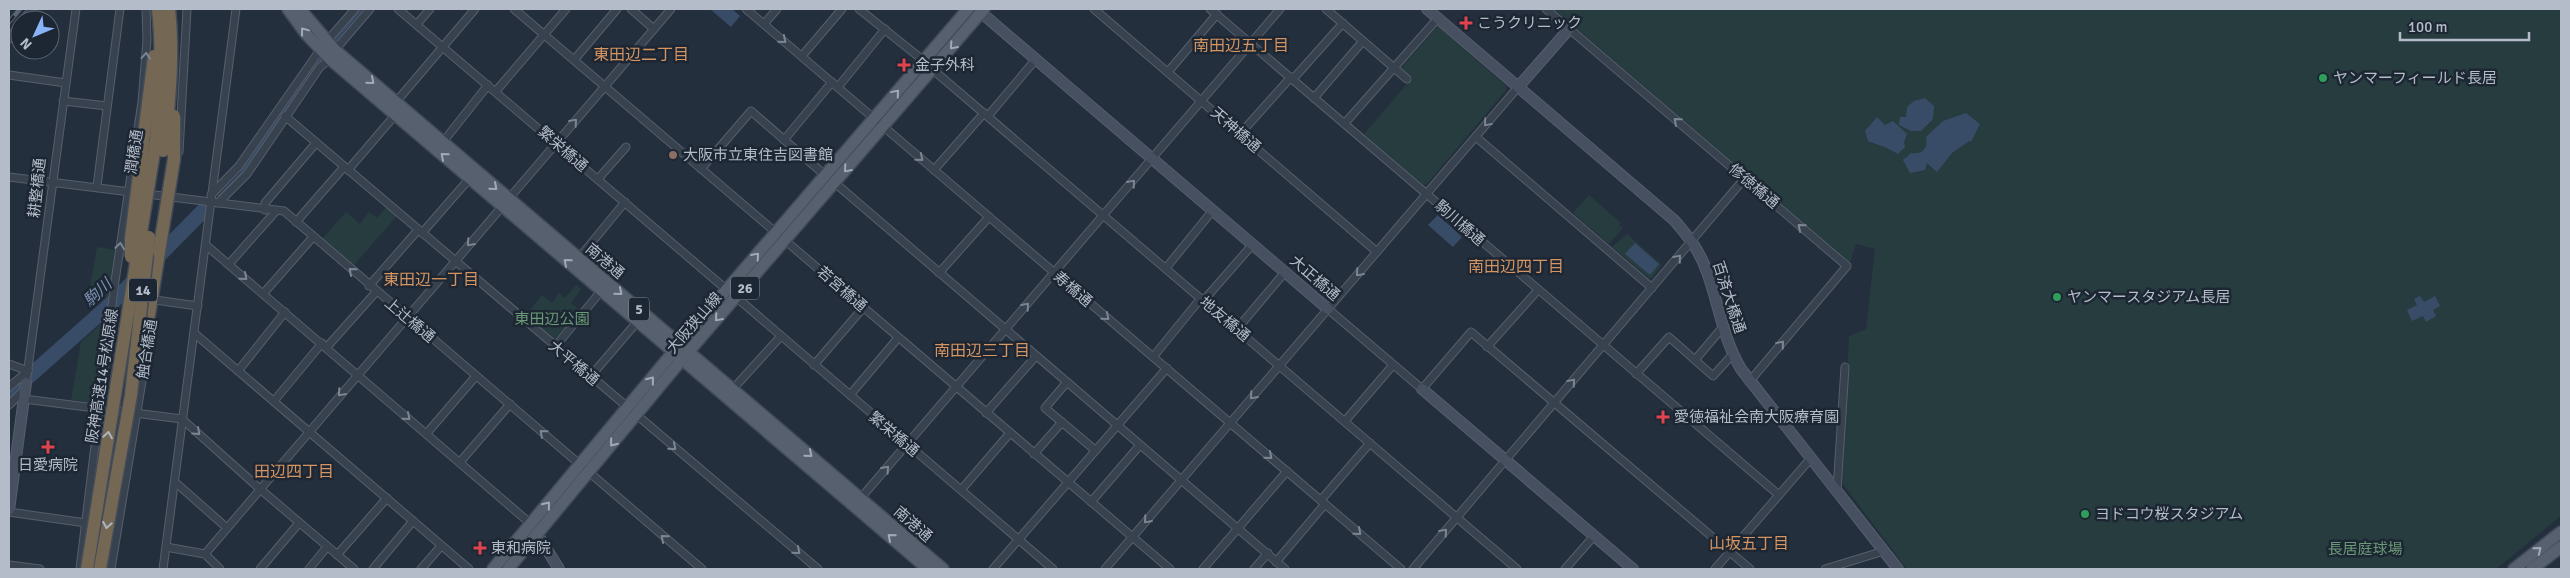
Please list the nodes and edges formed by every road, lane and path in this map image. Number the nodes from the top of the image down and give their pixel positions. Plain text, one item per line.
1 (76, 9) edge
2 (120, 9) edge
3 (146, 9) edge
4 (159, 9) edge
5 (169, 9) edge
6 (177, 9) edge
7 (187, 9) edge
8 (236, 9) edge
9 (288, 9) edge
10 (300, 9) edge
11 (355, 9) edge
12 (370, 9) edge
13 (398, 9) edge
14 (430, 9) edge
15 (475, 9) edge
16 (514, 9) edge
17 (566, 9) edge
18 (616, 9) edge
19 (631, 9) edge
20 (671, 9) edge
21 (746, 9) edge
22 (777, 9) edge
23 (842, 9) edge
24 (859, 9) edge
25 (968, 9) edge
26 (1094, 9) edge
27 (1210, 9) edge
28 (1280, 9) edge
29 (1326, 9) edge
30 (1427, 9) edge
31 (1546, 9) edge
32 (981, 10) edge
33 (1217, 14) junction
34 (1438, 18) junction
35 (417, 24) junction
36 (764, 24) junction
37 (1343, 24) junction
38 (654, 29) junction
39 (1569, 29) junction
40 (885, 30) junction
41 (544, 35) junction
42 (1363, 41) junction
43 (1250, 42) junction
44 (443, 47) junction
45 (328, 50) junction
46 (802, 56) junction
47 (1036, 59) junction
48 (574, 60) junction
49 (924, 61) junction
50 (1394, 68) junction
51 (932, 69) junction
52 (1168, 72) junction
53 (9, 75) edge
54 (1292, 78) junction
55 (1407, 79) dead end
56 (66, 83) junction
57 (835, 84) junction
58 (488, 85) junction
59 (604, 86) junction
60 (1519, 86) junction
61 (496, 91) junction
62 (1314, 98) junction
63 (1200, 100) junction
64 (63, 101) junction
65 (396, 102) junction
66 (108, 106) junction
67 (396, 114) junction
68 (986, 115) junction
69 (285, 116) junction
70 (878, 123) junction
71 (1344, 124) junction
72 (1240, 134) junction
73 (1476, 137) junction
74 (784, 140) junction
75 (443, 142) junction
76 (316, 143) junction
77 (556, 143) junction
78 (626, 148) dead end
79 (1153, 159) junction
80 (346, 168) junction
81 (701, 170) junction
82 (934, 170) junction
83 (9, 177) edge
84 (470, 178) junction
85 (598, 179) junction
86 (830, 179) junction
87 (1744, 179) junction
88 (52, 181) junction
89 (97, 186) junction
90 (128, 190) junction
91 (1426, 194) junction
92 (172, 198) junction
93 (211, 199) junction
94 (505, 202) junction
95 (626, 202) junction
96 (218, 204) junction
97 (265, 210) junction
98 (276, 210) junction
99 (1214, 210) junction
100 (1104, 216) junction
101 (989, 217) junction
102 (296, 222) junction
103 (420, 232) junction
104 (776, 233) junction
105 (313, 237) junction
106 (785, 241) junction
107 (1692, 241) junction
108 (1253, 244) junction
109 (207, 246) junction
110 (1377, 252) junction
111 (579, 258) junction
112 (454, 261) junction
113 (230, 264) junction
114 (1166, 268) junction
115 (1285, 272) junction
116 (939, 273) junction
117 (1055, 274) junction
118 (369, 286) junction
119 (1652, 288) junction
120 (1538, 290) junction
121 (601, 291) junction
122 (376, 292) junction
123 (732, 293) junction
124 (263, 294) junction
125 (1202, 299) junction
126 (155, 300) junction
127 (198, 306) junction
128 (863, 308) junction
129 (1328, 309) junction
130 (286, 312) junction
131 (406, 318) junction
132 (637, 322) junction
133 (1722, 328) junction
134 (1237, 329) junction
135 (1006, 330) junction
136 (194, 333) junction
137 (781, 336) junction
138 (898, 338) junction
139 (324, 345) junction
140 (1604, 345) junction
141 (555, 346) junction
142 (1487, 347) junction
143 (682, 351) junction
144 (1732, 354) junction
145 (1036, 356) junction
146 (1153, 357) junction
147 (1695, 360) junction
148 (9, 364) edge
149 (814, 364) junction
150 (1393, 364) junction
151 (1280, 365) junction
152 (1845, 367) dead end
153 (1166, 368) junction
154 (28, 371) junction
155 (238, 371) junction
156 (358, 374) junction
157 (1636, 374) junction
158 (476, 376) junction
159 (590, 377) junction
160 (1067, 382) junction
161 (1750, 382) junction
162 (26, 386) junction
163 (9, 387) edge
164 (956, 387) junction
165 (1422, 389) junction
166 (732, 390) junction
167 (131, 395) junction
168 (850, 395) junction
169 (24, 399) junction
170 (274, 401) junction
171 (1555, 403) junction
172 (510, 404) junction
173 (9, 405) edge
174 (101, 407) junction
175 (137, 412) junction
176 (632, 412) junction
177 (986, 413) junction
178 (182, 419) junction
179 (1345, 421) junction
180 (1062, 422) junction
181 (1230, 423) junction
182 (1117, 424) junction
183 (309, 431) junction
184 (426, 433) junction
185 (1010, 433) junction
186 (1370, 443) junction
187 (908, 445) junction
188 (1140, 445) junction
189 (1095, 450) junction
190 (1034, 454) junction
191 (1811, 458) junction
192 (1505, 461) junction
193 (460, 462) junction
194 (584, 469) junction
195 (1287, 471) junction
196 (1181, 480) junction
197 (175, 482) junction
198 (1067, 482) junction
199 (260, 489) junction
200 (961, 490) junction
201 (1837, 490) junction
202 (1779, 495) junction
203 (387, 498) junction
204 (857, 502) junction
205 (1091, 502) junction
206 (1323, 502) junction
207 (9, 511) edge
208 (1457, 517) junction
209 (414, 521) junction
210 (86, 523) junction
211 (299, 523) junction
212 (531, 524) junction
213 (227, 528) junction
214 (1237, 528) junction
215 (2561, 532) edge
216 (536, 536) junction
217 (1594, 536) junction
218 (1132, 538) junction
219 (1019, 540) junction
220 (441, 546) junction
221 (166, 547) junction
222 (327, 547) junction
223 (2561, 547) edge
224 (1884, 551) junction
225 (1729, 552) junction
226 (205, 554) junction
227 (1268, 554) junction
228 (337, 555) junction
229 (1276, 562) junction
230 (9, 565) edge
231 (40, 569) edge
232 (80, 569) edge
233 (87, 569) edge
234 (100, 569) edge
235 (111, 569) edge
236 (163, 569) edge
237 (220, 569) edge
238 (260, 569) edge
239 (309, 569) edge
240 (354, 569) edge
241 (373, 569) edge
242 (421, 569) edge
243 (469, 569) edge
244 (493, 569) edge
245 (508, 569) edge
246 (559, 569) edge
247 (702, 569) edge
248 (818, 569) edge
249 (928, 569) edge
250 (943, 569) edge
251 (993, 569) edge
252 (1053, 569) edge
253 (1105, 569) edge
254 (1170, 569) edge
255 (1203, 569) edge
256 (1254, 569) edge
257 (1285, 569) edge
258 (1401, 569) edge
259 (1413, 569) edge
260 (1517, 569) edge
261 (1565, 569) edge
262 (1633, 569) edge
263 (1715, 569) edge
264 (1750, 569) edge
265 (1825, 569) edge
266 (1898, 569) edge
267 (2514, 569) edge
268 (2532, 569) edge

1 - 56 street, 耕整橋通
2 - 66 street
90 -> 3 street, 潤橋通
233 -> 4 highway, 阪神高速14号松原線 / 14, bridge
5 - 167 highway, 阪神高速14号松原線 / 14, bridge
6 - 167 highway, bridge
7 - 92 street, 触合橋通
8 - 93 street
45 -> 9 main road, 南港通 / 5
10 - 45 main road, 南港通 / 5
11 - 45 street
12 - 45 street
13 - 35 street, 繁栄橋通
14 - 35 street
15 - 44 street
16 - 41 street, 若宮橋通
17 - 41 street
18 - 48 street
19 - 38 street
20 - 38 street
21 - 36 street, 寿橋通
22 - 36 street
23 - 46 street
24 - 40 street
25 - 49 main road, 大阪狭山線 / 26
26 - 52 street, 天神橋通
27 - 33 street, 駒川橋通
28 - 43 street
29 - 37 street
30 - 34 street, 百済大橋通
31 - 39 street, 修徳橋通
32 - 47 street, 大正橋通
32 -> 51 main road, 大阪狭山線 / 26
33 - 43 street, 駒川橋通
33 - 52 street
34 - 50 street
34 - 60 street, 百済大橋通
35 - 44 street, 繁栄橋通
36 -> 46 street, 寿橋通
37 - 42 street
37 - 54 street
38 - 59 street
39 - 60 street
87 -> 39 street, 修徳橋通
40 - 49 street
40 - 57 street
41 - 48 street, 若宮橋通
41 - 61 street
42 - 50 street
42 - 62 street
43 - 54 street, 駒川橋通
43 - 63 street
44 - 58 street, 繁栄橋通
44 - 65 street
45 -> 65 main road, 南港通 / 5
45 - 67 main road, 南港通 / 5
45 - 69 street
45 - 93 street
46 - 57 street, 寿橋通
47 - 68 street
47 - 79 street, 大正橋通
48 - 59 street, 若宮橋通
70 -> 49 main road, 大阪狭山線 / 26
50 - 55 street
50 - 71 street
51 - 68 street, 地友橋通
51 - 70 main road, 大阪狭山線 / 26
52 - 63 street, 天神橋通
53 - 56 street
54 - 62 street, 駒川橋通
54 - 72 street
56 - 64 street, 耕整橋通
57 - 70 street, 寿橋通
57 - 74 street
58 - 61 street, 繁栄橋通
58 - 75 street
77 -> 59 street
59 - 81 street, 若宮橋通
60 -> 73 street
60 - 107 street, 百済大橋通
61 - 77 street, 繁栄橋通
62 - 71 street, 駒川橋通
63 - 72 street, 天神橋通
63 - 79 street
64 - 66 street
64 - 88 street, 耕整橋通
65 - 75 main road, 南港通 / 5
66 - 89 street
67 - 80 street
84 -> 67 main road, 南港通 / 5
68 - 82 street
68 - 100 street, 地友橋通
69 - 76 street, 大平橋通
69 - 96 street
70 -> 82 street, 寿橋通
70 - 86 main road, 大阪狭山線 / 26
71 - 91 street, 駒川橋通
72 - 110 street, 天神橋通
73 - 91 street
73 - 119 street
74 - 81 street
74 - 86 street
75 -> 94 main road, 南港通 / 5
76 - 80 street, 大平橋通
76 - 97 street
77 - 85 street, 繁栄橋通
77 - 94 street
78 - 85 street
79 - 99 street, 大正橋通
100 -> 79 street
80 - 102 street
80 - 103 street, 大平橋通
81 - 104 street, 若宮橋通
82 - 101 street, 寿橋通
83 - 88 street
84 - 94 main road, 南港通 / 5
84 - 103 street
85 - 95 street, 繁栄橋通
86 - 104 main road, 大阪狭山線 / 26
86 - 106 main road, 大阪狭山線 / 26
86 - 116 street
87 - 107 street
161 -> 87 street, 修徳橋通
88 - 89 street
88 - 154 street, 耕整橋通
89 - 90 street
90 - 92 street
174 -> 90 street, 潤橋通
91 - 110 street
91 - 120 street, 駒川橋通
92 - 93 street
92 - 126 street, 触合橋通
93 - 96 street
93 - 109 street
94 - 111 main road, 南港通 / 5
94 -> 112 street
121 -> 94 main road, 南港通 / 5
95 - 111 street
95 - 123 street, 繁栄橋通
96 - 97 street
97 - 98 street
98 - 102 street, 上辻橋通
98 - 113 street
99 - 108 street, 大正橋通
99 - 114 street
100 - 114 street, 地友橋通
100 - 117 street
101 - 116 street
101 - 117 street, 寿橋通
102 - 105 street, 上辻橋通
103 - 112 street, 大平橋通
103 - 118 street
104 - 106 street, 若宮橋通
123 -> 104 main road, 大阪狭山線 / 26
118 -> 105 street, 上辻橋通
105 - 124 street
106 - 123 main road, 大阪狭山線 / 26
106 - 128 street, 若宮橋通
119 -> 107 street
107 - 133 street, 百済大橋通
108 - 115 street, 大正橋通
108 - 125 street
109 - 113 street
109 - 127 street
110 -> 129 street
111 -> 143 main road, 南港通 / 5
112 - 131 street
112 - 141 street, 大平橋通
113 -> 124 street
114 - 125 street, 地友橋通
115 - 129 street, 大正橋通
115 - 134 street
116 - 135 street
135 -> 117 street
117 -> 146 street, 寿橋通
118 - 122 street, 上辻橋通
119 - 140 street
120 - 140 street, 駒川橋通
120 - 142 street
121 - 132 main road, 南港通 / 5
121 - 141 street
122 - 131 street, 上辻橋通
122 - 139 street
123 - 137 street, 繁栄橋通
123 - 143 main road, 大阪狭山線 / 26
124 - 130 street
125 - 134 street, 地友橋通
125 - 146 street
126 - 127 street
126 - 175 street, 触合橋通
127 - 136 street
128 - 138 street, 若宮橋通
128 - 149 street
129 - 150 street, 大正橋通
129 - 151 street
130 - 139 street
130 - 155 street
131 - 156 street
131 - 158 street, 上辻橋通
132 - 143 main road, 南港通 / 5
132 - 159 street
133 - 144 street, 百済大橋通
133 - 147 street
134 - 151 street, 地友橋通
135 - 145 street
135 - 164 street
136 - 155 street
136 - 178 street
137 - 149 street, 繁栄橋通
137 - 166 street
138 - 164 street, 若宮橋通
138 - 168 street
139 - 156 street
139 - 170 street
140 - 157 street, 駒川橋通
171 -> 140 street
141 - 159 street, 大平橋通
142 - 165 street
142 - 171 street
143 - 166 main road, 南港通 / 5
143 - 176 main road, 大阪狭山線 / 26
143 - 204 main road, 南港通 / 5
144 - 147 street
144 - 161 street, 百済大橋通
145 - 160 street
145 - 177 street
146 - 153 street, 寿橋通
147 - 157 street
148 - 154 street
149 - 168 street, 繁栄橋通
150 - 165 street, 大正橋通
150 - 179 street
151 - 179 street, 地友橋通
151 -> 181 street
152 - 201 street
153 - 181 street, 寿橋通
153 - 182 street
154 - 162 street, 耕整橋通
154 - 163 street
155 - 170 street
156 -> 183 street
156 -> 184 street
157 - 202 street, 駒川橋通
158 - 172 street, 上辻橋通
158 - 184 street
159 - 176 street, 大平橋通
160 - 180 street
160 - 182 street
161 - 191 street, 百済大橋通
162 - 169 street
162 - 173 street
164 - 177 street, 若宮橋通
164 - 187 street
165 - 192 street, 大正橋通
166 -> 204 main road, 南港通 / 5
167 -> 234 highway, 阪神高速14号松原線 / 14, bridge
168 - 187 street, 繁栄橋通
169 - 174 street
169 - 207 street
170 - 183 street
171 - 192 street
171 - 225 street
172 - 193 street
194 -> 172 street, 上辻橋通
174 - 175 street
174 - 210 street
175 - 178 street
175 - 235 street, 触合橋通
176 - 194 main road, 大阪狭山線 / 26
176 -> 248 street, 大平橋通
177 - 185 street, 若宮橋通
178 - 197 street
178 -> 199 street
179 - 186 street, 地友橋通
180 - 189 street
180 - 190 street
181 -> 195 street, 寿橋通
181 - 196 street
182 - 188 street
182 - 189 street
183 - 199 street
183 - 203 street
184 - 193 street
185 - 190 street, 若宮橋通
185 - 200 street
186 - 206 street
186 - 208 street, 地友橋通
187 - 200 street, 繁栄橋通
204 -> 187 street
188 - 196 street
188 - 205 street
189 - 198 street
190 - 198 street, 若宮橋通
191 - 201 street, 百済大橋通
191 - 202 street
192 - 208 street
192 - 217 street, 大正橋通
193 - 212 street
212 -> 194 main road, 大阪狭山線 / 26
194 - 216 main road, 大阪狭山線 / 26
247 -> 194 street, 上辻橋通
195 - 206 street, 寿橋通
195 - 214 street
196 - 214 street
196 -> 218 street
197 - 213 street
197 - 221 street
198 - 205 street, 若宮橋通
198 - 219 street
199 - 211 street
199 - 213 street
200 - 219 street, 繁栄橋通
201 - 224 street, 百済大橋通
202 - 225 street
203 - 209 street
203 - 228 street
249 -> 204 main road, 南港通 / 5
204 - 250 main road, 南港通 / 5
205 - 218 street, 若宮橋通
206 - 229 street
206 -> 258 street, 寿橋通
207 - 210 street
259 -> 208 street
208 - 260 street, 地友橋通
209 - 220 street
209 - 241 street
210 - 232 street
211 - 222 street
211 - 238 street
212 - 216 street
212 - 244 main road, 大阪狭山線 / 26
213 - 226 street
214 - 227 street
214 - 255 street
267 -> 215 main road
216 - 245 main road, 大阪狭山線 / 26
216 - 246 street
217 - 261 street
217 - 262 street, 大正橋通
218 - 253 street
218 - 254 street, 若宮橋通
219 - 251 street
219 - 252 street, 繁栄橋通
220 - 242 street
220 - 243 street
221 - 226 street
221 - 236 street
222 - 228 street
222 - 239 street
223 - 268 main road
224 - 265 street
224 - 266 street, 百済大橋通
225 - 263 street
225 - 264 street
226 - 237 street
227 - 229 street
227 - 256 street
228 - 240 street
229 - 257 street
230 - 231 street

